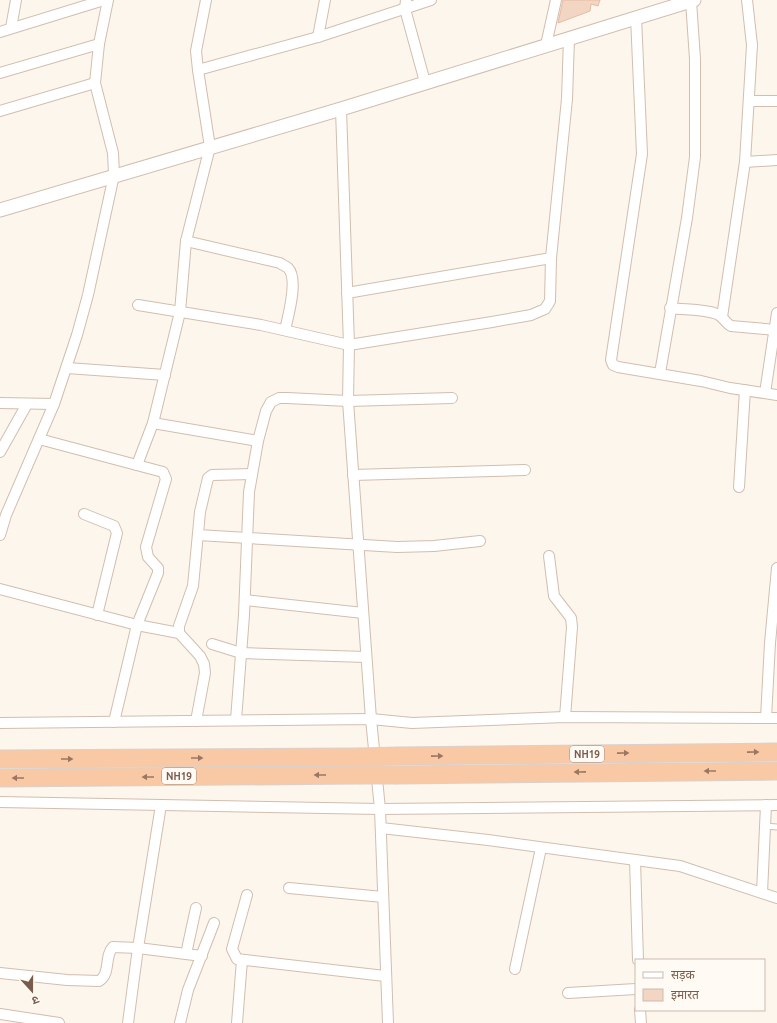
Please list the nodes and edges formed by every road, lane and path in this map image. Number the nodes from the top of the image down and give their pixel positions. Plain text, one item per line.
1 (16, 0) edge
2 (104, 0) edge
3 (108, 0) edge
4 (206, 0) edge
5 (325, 0) edge
6 (431, 0) edge
7 (556, 0) edge
8 (692, 0) edge
9 (747, 0) edge
10 (406, 4) edge
11 (636, 17) junction
12 (11, 28) junction
13 (0, 32) edge
14 (318, 37) junction
15 (569, 38) junction
16 (99, 44) junction
17 (546, 45) junction
18 (198, 70) junction
19 (0, 74) edge
20 (425, 82) junction
21 (95, 83) junction
22 (749, 101) junction
23 (777, 101) edge
24 (341, 108) junction
25 (0, 111) edge
26 (210, 147) junction
27 (777, 160) edge
28 (745, 162) junction
29 (114, 175) junction
30 (0, 210) edge
31 (186, 241) junction
32 (551, 258) junction
33 (347, 293) junction
34 (138, 305) dead end
35 (670, 308) junction
36 (180, 312) junction
37 (777, 313) edge
38 (722, 317) junction
39 (285, 330) junction
40 (776, 330) edge
41 (349, 345) junction
42 (67, 368) junction
43 (660, 373) junction
44 (165, 375) junction
45 (745, 390) junction
46 (765, 393) junction
47 (777, 395) edge
48 (452, 398) dead end
49 (348, 401) junction
50 (0, 404) edge
51 (27, 404) junction
52 (54, 404) junction
53 (153, 423) junction
54 (39, 439) junction
55 (258, 441) junction
56 (0, 452) edge
57 (137, 466) junction
58 (525, 470) dead end
59 (252, 474) junction
60 (353, 475) junction
61 (739, 487) dead end
62 (84, 514) dead end
63 (0, 535) edge
64 (198, 535) junction
65 (247, 537) junction
66 (480, 541) dead end
67 (358, 545) junction
68 (549, 556) dead end
69 (777, 568) edge
70 (0, 589) edge
71 (244, 600) junction
72 (363, 613) junction
73 (97, 615) junction
74 (137, 625) junction
75 (179, 633) junction
76 (212, 644) dead end
77 (241, 653) junction
78 (366, 656) junction
79 (565, 717) junction
80 (766, 718) junction
81 (777, 718) edge
82 (371, 719) junction
83 (236, 720) junction
84 (196, 721) junction
85 (114, 722) junction
86 (0, 723) edge
87 (777, 752) edge
88 (0, 759) edge
89 (777, 771) edge
90 (0, 778) edge
91 (0, 802) edge
92 (777, 804) edge
93 (161, 805) junction
94 (766, 805) junction
95 (380, 809) junction
96 (765, 826) junction
97 (777, 827) edge
98 (381, 828) junction
99 (541, 848) junction
100 (635, 860) junction
101 (289, 888) dead end
102 (762, 893) junction
103 (247, 896) dead end
104 (383, 897) junction
105 (777, 898) edge
106 (196, 908) dead end
107 (214, 924) dead end
108 (138, 948) junction
109 (186, 954) junction
110 (202, 956) junction
111 (638, 959) edge
112 (242, 960) junction
113 (515, 969) dead end
114 (0, 973) edge
115 (385, 976) junction
116 (635, 989) edge
117 (568, 993) dead end
118 (640, 1011) edge
119 (0, 1014) edge
120 (59, 1023) edge
121 (128, 1023) edge
122 (180, 1023) edge
123 (237, 1023) edge
124 (388, 1023) edge
125 (641, 1023) edge

1 - 12 street
2 - 12 street
3 - 16 street
4 - 18 street
5 - 14 street
6 - 10 street
7 - 17 street
8 - 11 street
8 - 35 street
9 - 22 street
10 - 14 street
10 - 20 street
11 - 15 street
11 - 43 street
12 - 13 street
14 - 18 street
15 - 17 street
15 - 32 street
16 - 19 street
16 - 21 street
17 - 20 street
18 - 26 street
20 - 24 street
21 - 25 street
21 - 29 street
22 - 23 street
22 - 28 street
24 - 26 street
24 - 33 street
26 - 29 street
26 - 31 street
27 - 28 street
28 - 38 street
29 - 30 street
29 - 42 street
31 - 36 street
31 - 39 street
32 - 33 street
32 - 41 street
33 - 41 street
34 - 36 street
35 - 38 street
35 - 43 street
36 - 39 street
36 - 44 street
37 - 40 street
38 - 40 street
39 - 41 street
40 - 46 street
41 - 49 street
42 - 44 street
42 - 52 street
43 - 45 street
44 - 53 street
45 - 46 street
45 - 61 street
46 - 47 street
48 - 49 street
49 - 55 street
49 - 60 street
50 - 51 street
51 - 52 street
51 - 56 street
52 - 54 street
53 - 55 street
53 - 57 street
54 - 57 street
54 - 63 street
55 - 59 street
57 - 74 street
58 - 60 street
59 - 64 street
59 - 65 street
60 - 67 street
62 - 73 street
64 - 65 street
64 - 75 street
65 - 67 street
65 - 71 street
66 - 67 street
67 - 72 street
68 - 79 street
69 - 80 street
70 - 73 street
71 - 72 street
71 - 77 street
72 - 78 street
73 - 74 street
74 - 75 street
74 - 85 street
75 - 84 street
76 - 77 street
77 - 78 street
77 - 83 street
78 - 82 street
79 - 80 street
79 - 82 street
80 - 81 street
82 - 83 street
82 - 95 street
83 - 84 street
84 - 85 street
85 - 86 street
88 -> 87 highway, NH19, bridge
89 -> 90 highway, NH19, bridge
91 - 93 street
92 - 94 street
93 - 95 street
93 - 108 street
94 - 95 street
94 - 96 street
95 - 98 street
96 - 97 lane
96 - 102 street
98 - 99 street
98 - 104 street
99 - 100 street
99 - 113 street
100 - 102 street
100 - 111 street
101 - 104 street
102 - 105 street
103 - 112 street
104 - 115 street
106 - 109 street
107 - 110 street
108 - 109 street
108 - 114 street
108 - 121 street
109 - 110 street
110 - 122 street
112 - 115 street
112 - 123 street
115 - 124 street
116 - 117 street
118 - 125 street
119 - 120 street

